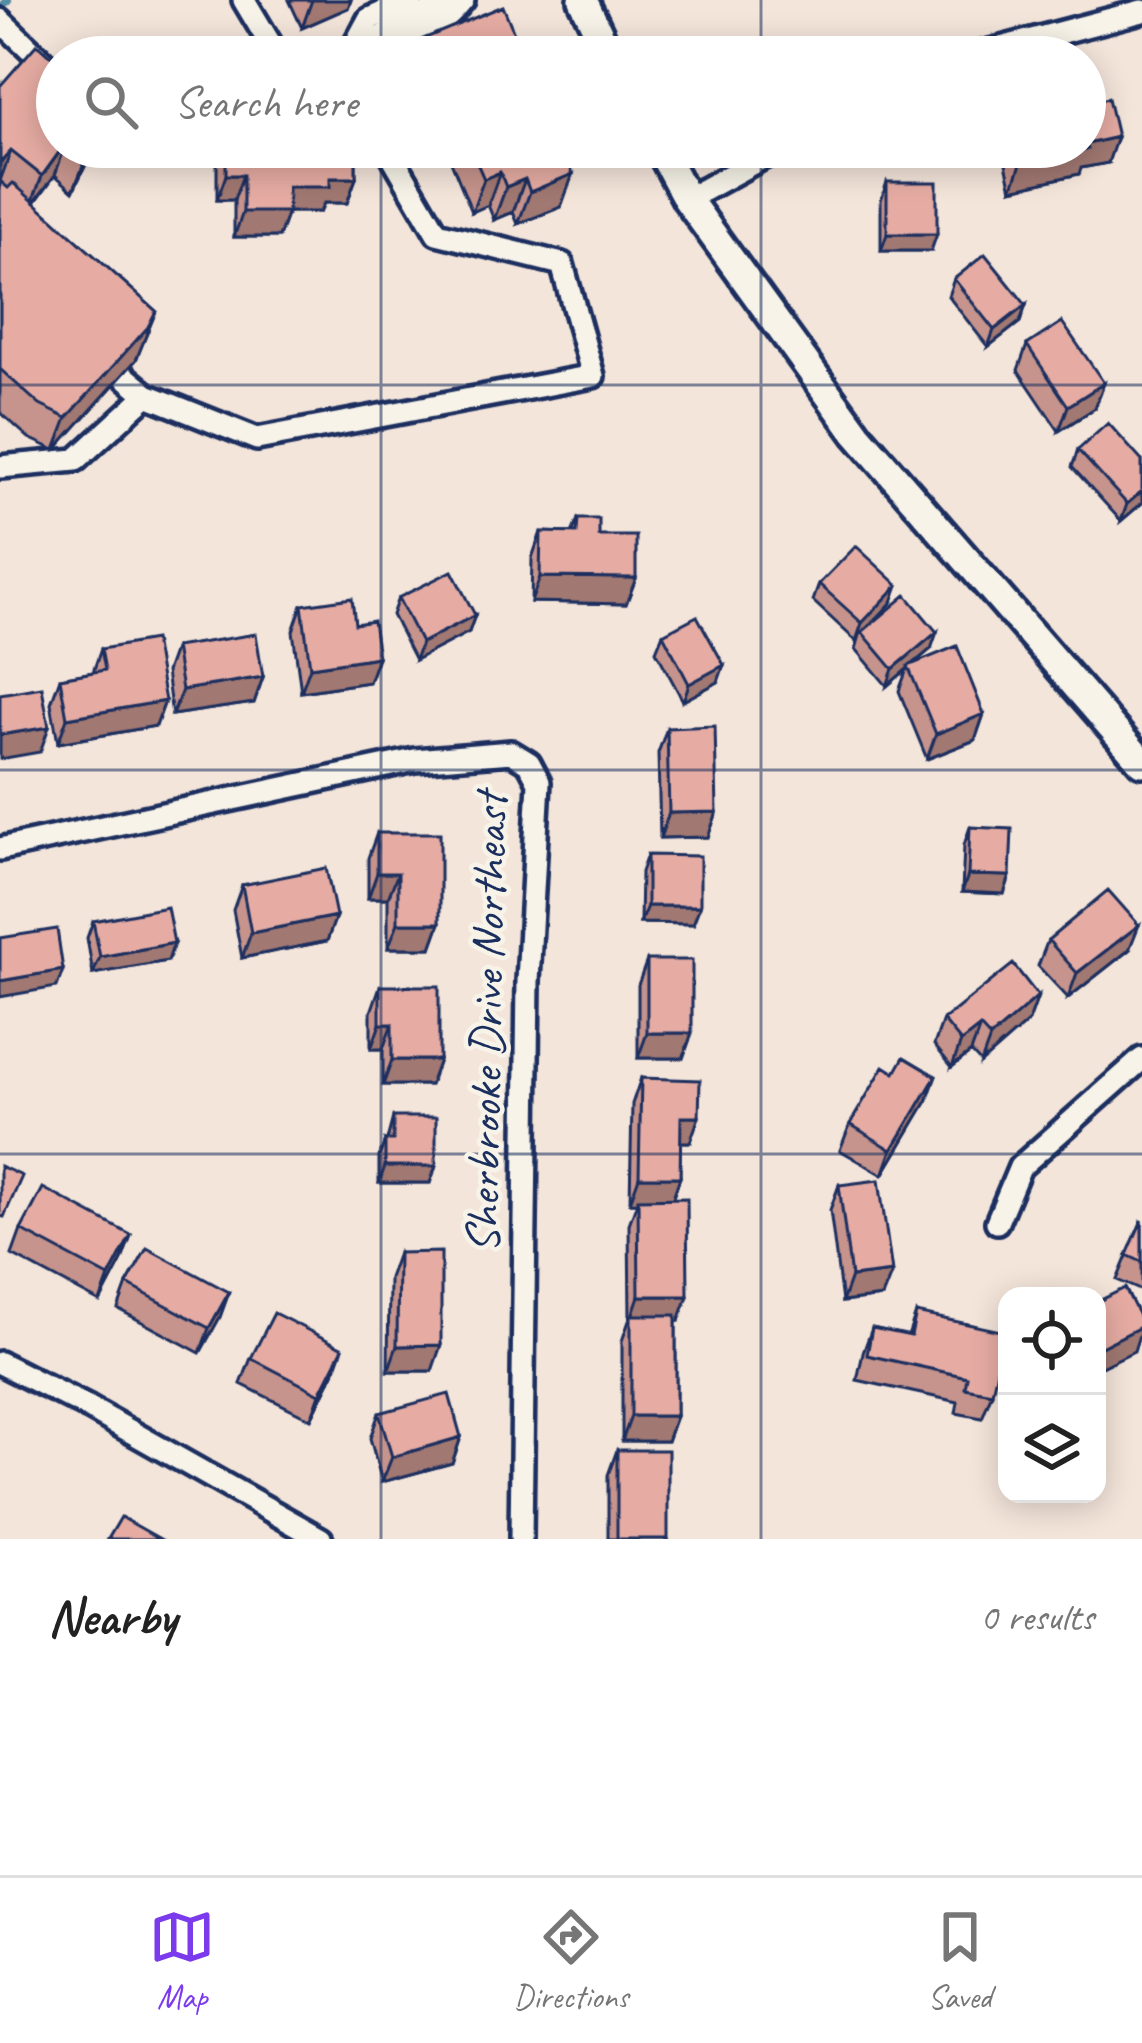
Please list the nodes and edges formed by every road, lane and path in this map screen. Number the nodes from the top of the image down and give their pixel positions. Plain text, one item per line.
1 (244, 0) edge
2 (412, 0) edge
3 (459, 0) edge
4 (583, 0) edge
5 (1142, 11) edge
6 (0, 20) edge
7 (265, 36) edge
8 (359, 36) edge
9 (386, 36) edge
10 (600, 36) edge
11 (1047, 36) edge
12 (36, 57) edge
13 (399, 168) edge
14 (670, 168) edge
15 (744, 168) edge
16 (687, 199) junction
17 (123, 374) edge
18 (147, 395) junction
19 (0, 467) edge
20 (1142, 763) edge
21 (0, 849) edge
22 (1142, 1059) edge
23 (997, 1222) dead end
24 (0, 1364) edge
25 (321, 1539) edge
26 (520, 1539) edge

1 - 7 street
2 - 8 street
3 - 9 street
4 - 10 street
5 - 11 street
6 - 12 street
13 - 18 street
14 - 16 street
15 - 16 street
16 - 20 street
17 - 18 street
18 - 19 street
21 - 26 street, Sherbrooke Drive Northeast
22 - 23 street
24 - 25 street

